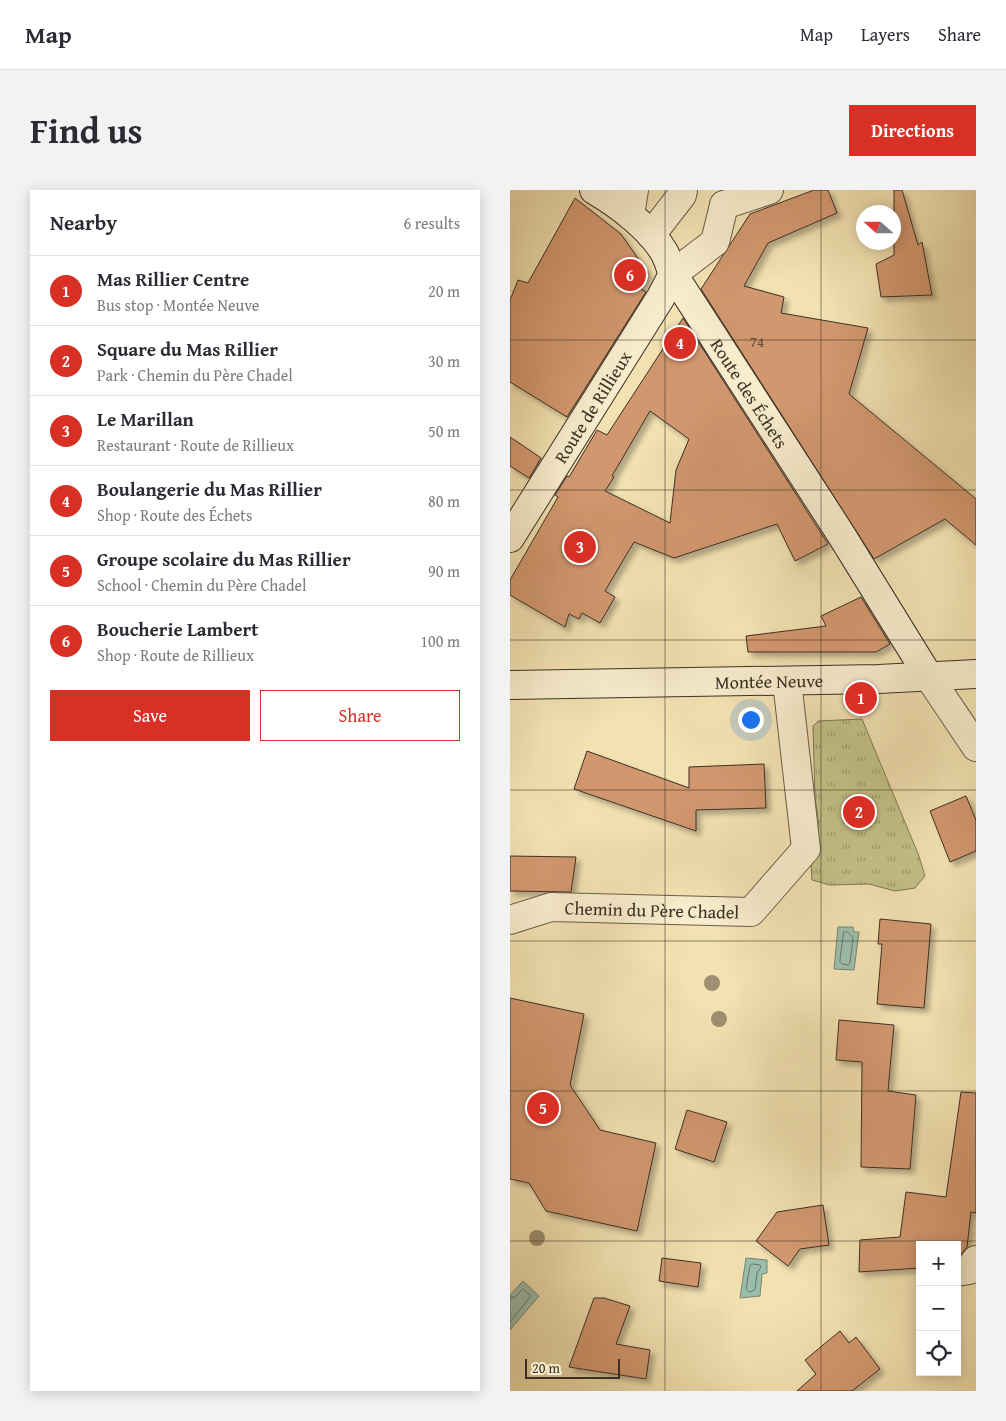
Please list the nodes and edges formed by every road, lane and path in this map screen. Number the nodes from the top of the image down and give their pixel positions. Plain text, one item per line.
1 (594, 190) edge
2 (769, 190) edge
3 (682, 192) edge
4 (632, 202) edge
5 (724, 204) junction
6 (651, 235) junction
7 (673, 274) junction
8 (510, 538) edge
9 (976, 674) edge
10 (929, 677) junction
11 (787, 681) junction
12 (510, 685) edge
13 (976, 747) edge
14 (510, 920) edge
15 (976, 1260) edge
16 (961, 1271) edge

1 - 4 street, Route des Échets
2 - 5 street
3 - 5 street
3 - 6 street
4 - 6 street, Route des Échets
5 - 7 street
6 - 7 street, Route des Échets
7 - 8 street, Route de Rillieux
7 - 10 street, Route des Échets
9 - 10 street, Montée Neuve
10 - 11 street, Montée Neuve
10 - 13 street
11 - 12 street, Montée Neuve
11 - 14 street, Chemin du Père Chadel
15 - 16 street

